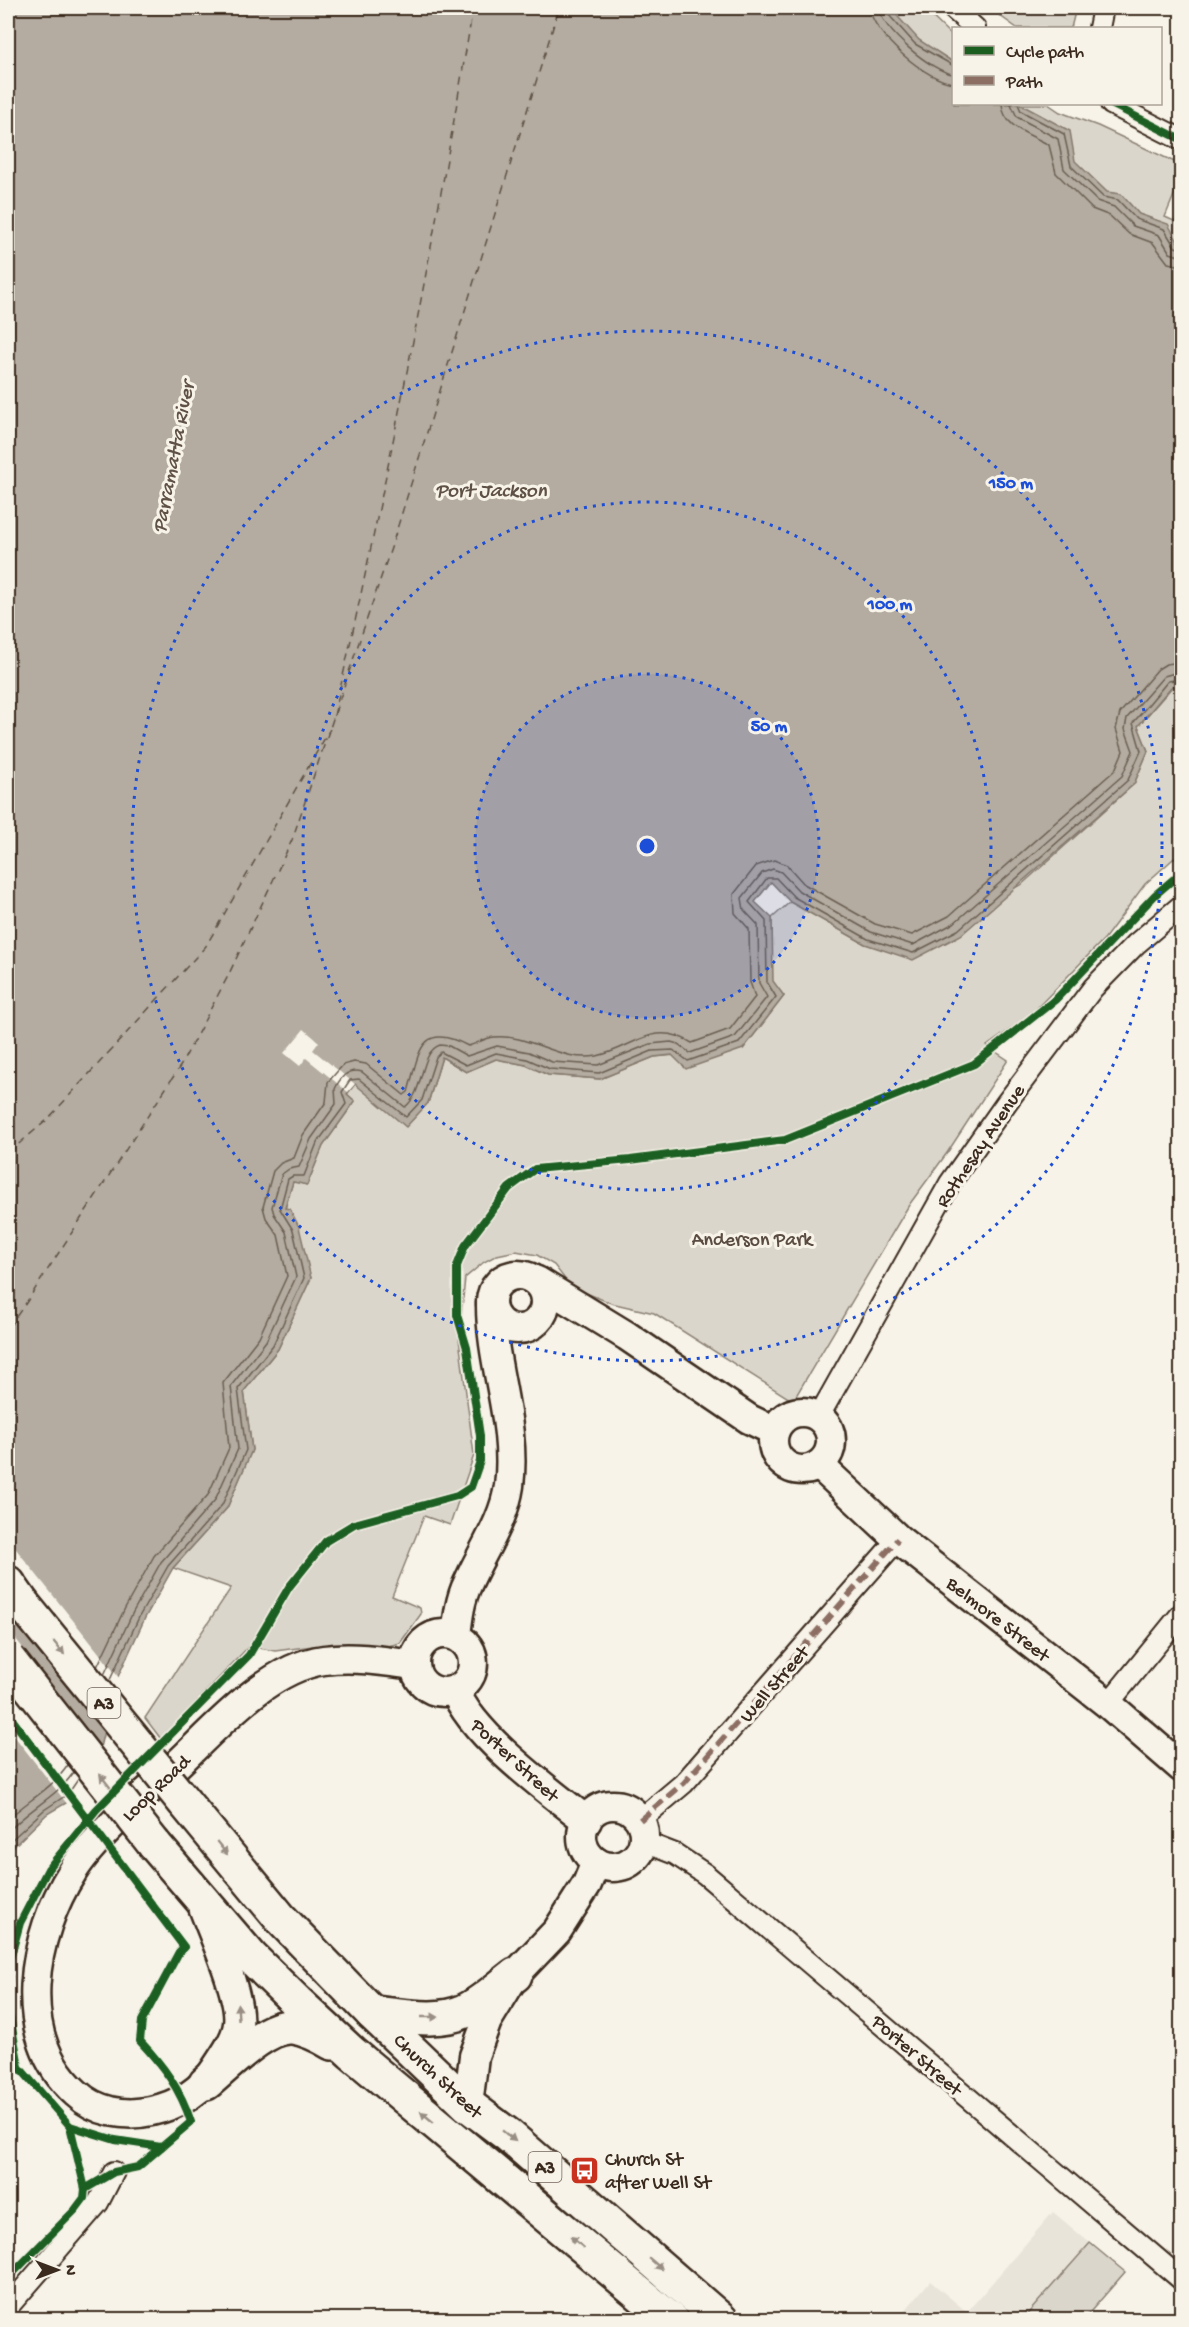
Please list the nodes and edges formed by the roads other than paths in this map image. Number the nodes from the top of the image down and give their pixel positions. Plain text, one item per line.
1 (952, 8) edge
2 (1103, 8) edge
3 (974, 27) edge
4 (1099, 27) edge
5 (1114, 105) edge
6 (1182, 140) edge
7 (1182, 905) edge
8 (537, 1281) junction
9 (491, 1305) junction
10 (600, 1322) junction
11 (534, 1324) junction
12 (503, 1384) junction
13 (819, 1416) junction
14 (774, 1431) junction
15 (819, 1465) junction
16 (898, 1539) junction
17 (8, 1583) edge
18 (1182, 1613) edge
19 (456, 1636) junction
20 (8, 1659) edge
21 (414, 1665) junction
22 (456, 1690) junction
23 (1108, 1704) junction
24 (1182, 1768) edge
25 (586, 1821) junction
26 (642, 1831) junction
27 (596, 1862) junction
28 (200, 1899) junction
29 (515, 1975) junction
30 (372, 2013) junction
31 (352, 2053) junction
32 (206, 2083) junction
33 (468, 2105) junction
34 (114, 2172) dead end
35 (1182, 2280) edge
36 (8, 2307) edge
37 (671, 2319) edge
38 (721, 2319) edge

1 - 3 street
2 - 4 street
5 - 6 street
7 - 13 street, Rothesay Avenue
8 - 9 main road
8 - 10 main road
8 - 11 main road
9 - 11 main road
9 - 12 main road
10 - 11 main road
10 - 14 main road
11 - 12 main road
12 - 19 main road
13 - 14 main road
13 - 15 main road
14 - 15 main road
15 - 16 main road, Belmore Street
16 - 23 main road, Belmore Street
16 - 26 street, Well Street
17 -> 30 highway, Church Street / A3, bridge
18 - 23 street
19 - 21 main road
19 - 22 main road
28 -> 20 highway, Church Street / A3, bridge
21 - 22 main road
21 - 32 main road, Loop Road
22 - 25 main road, Porter Street
23 - 24 main road, Belmore Street
25 - 26 main road
25 - 27 main road
26 - 27 main road
26 - 35 street, Porter Street
27 - 29 main road
28 - 31 highway, Church Street / A3
32 -> 28 main road, Loop Road
30 -> 29 highway
29 - 33 main road
30 - 33 highway, Church Street / A3
31 - 32 highway
37 -> 31 highway, Church Street / A3
33 -> 38 highway, Church Street / A3
34 - 36 street

